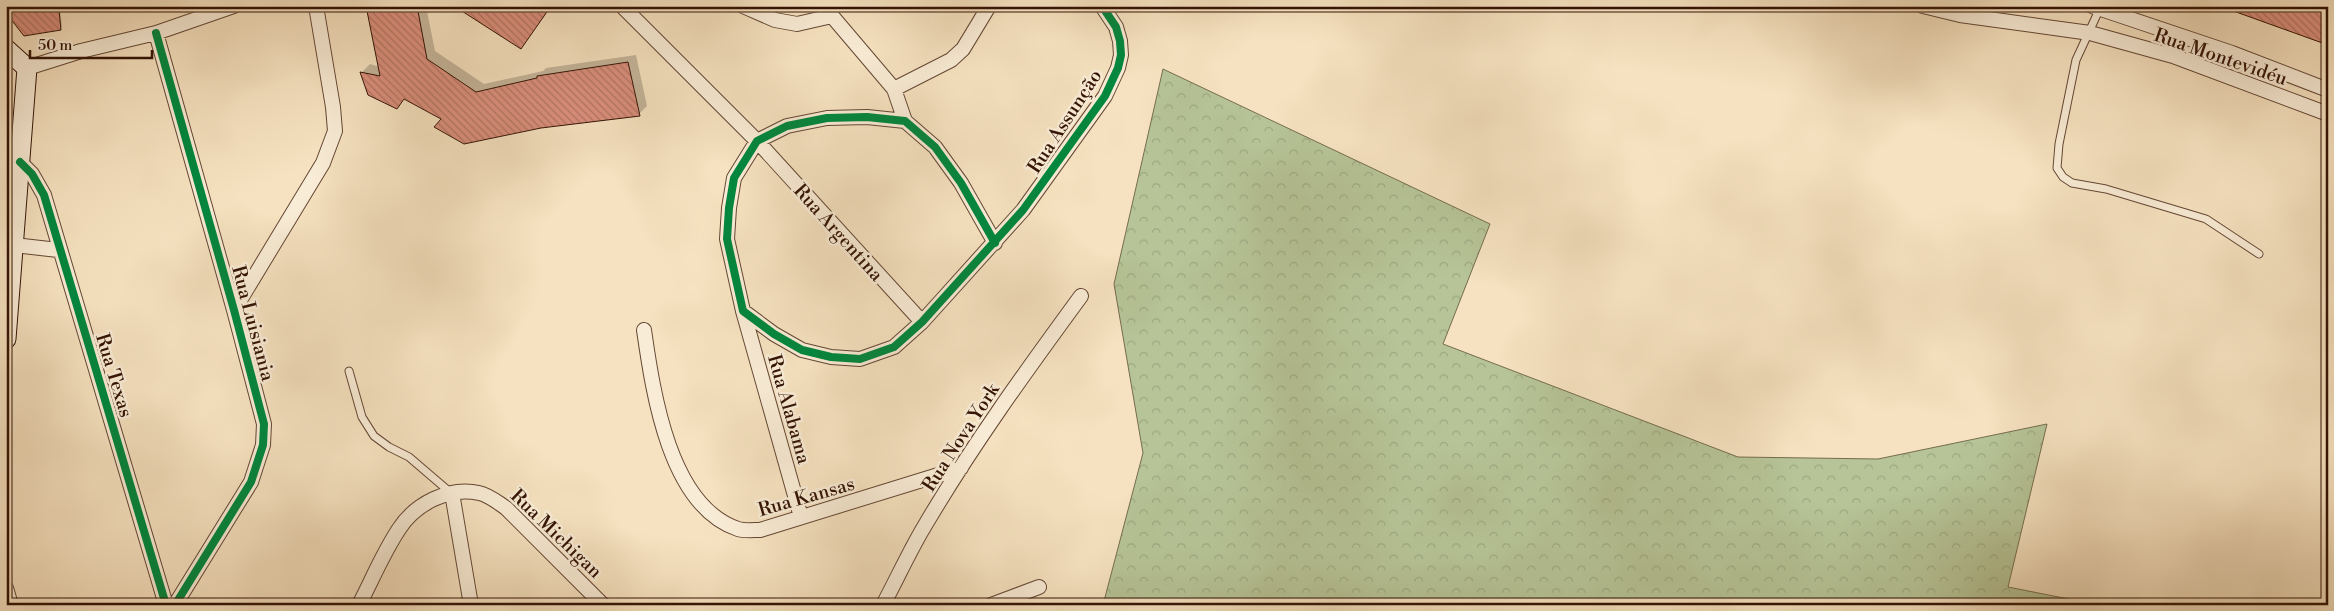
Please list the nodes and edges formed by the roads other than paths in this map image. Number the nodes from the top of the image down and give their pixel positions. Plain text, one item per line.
1 (197, 6) edge
2 (234, 6) edge
3 (316, 6) edge
4 (622, 6) edge
5 (743, 6) edge
6 (989, 6) edge
7 (1102, 6) edge
8 (1923, 6) edge
9 (2096, 7) edge
10 (828, 11) edge
11 (195, 20) junction
12 (2090, 32) junction
13 (156, 33) junction
14 (6, 49) edge
15 (27, 68) junction
16 (894, 89) junction
17 (2328, 90) edge
18 (2328, 114) edge
19 (906, 120) junction
20 (757, 141) junction
21 (20, 162) junction
22 (995, 243) junction
23 (10, 247) edge
24 (58, 250) junction
25 (2259, 254) dead end
26 (1081, 296) dead end
27 (234, 310) junction
28 (742, 311) junction
29 (922, 322) junction
30 (644, 330) dead end
31 (6, 339) edge
32 (349, 371) dead end
33 (961, 468) junction
34 (452, 493) junction
35 (802, 517) junction
36 (1039, 587) dead end
37 (6, 588) edge
38 (11, 605) edge
39 (166, 605) edge
40 (175, 605) edge
41 (359, 605) edge
42 (471, 605) edge
43 (603, 605) edge
44 (883, 605) edge
45 (991, 605) edge

1 - 11 street
2 - 11 street
3 - 27 street
4 - 20 street, Rua Argentina
5 - 10 street
6 - 16 street
7 - 22 street, Rua Assunção
8 - 12 street, Rua Montevidéu
9 - 12 lane
9 - 17 street, Rua Montevidéu
10 - 16 street
11 - 13 street
12 - 18 street, Rua Montevidéu
12 - 25 lane
13 - 15 street
13 - 27 street, Rua Luisiania
14 - 15 main road
15 - 21 main road
16 - 19 street
19 - 20 street
19 - 22 street
20 - 28 street, Rua Alabama
20 - 29 street, Rua Argentina
21 - 23 main road
21 - 24 street, Rua Texas
22 - 29 street, Rua Assunção
23 - 24 street
23 - 31 main road
24 - 39 street, Rua Texas
26 - 33 street, Rua Nova York
27 - 40 street, Rua Luisiania
28 - 29 street, Rua Assunção
28 - 35 street, Rua Alabama
30 - 35 street, Rua Kansas
32 - 34 lane
33 - 35 street, Rua Kansas
33 - 44 street, Rua Nova York
34 - 41 street
34 - 42 street
34 - 43 street, Rua Michigan
36 - 45 street
37 - 38 street

